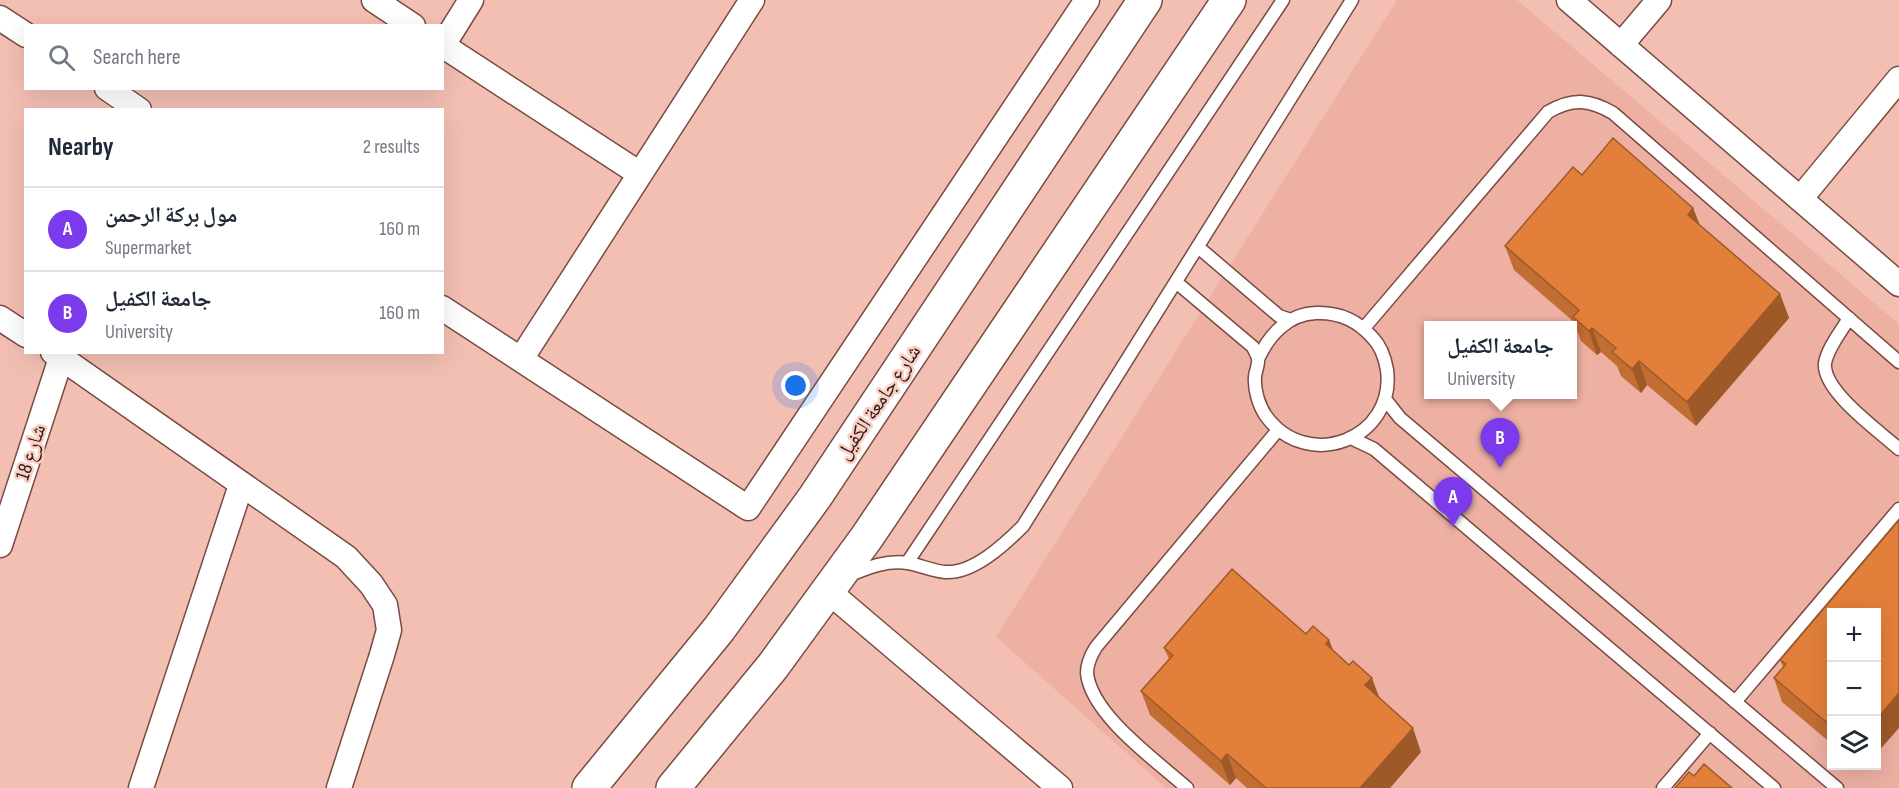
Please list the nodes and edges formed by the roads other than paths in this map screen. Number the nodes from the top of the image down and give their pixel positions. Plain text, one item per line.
1 (375, 0) edge
2 (471, 0) edge
3 (752, 0) edge
4 (1087, 0) edge
5 (1145, 0) edge
6 (1229, 0) edge
7 (1283, 0) edge
8 (1352, 0) edge
9 (1569, 0) edge
10 (1659, 0) edge
11 (0, 18) edge
12 (410, 24) edge
13 (24, 34) edge
14 (444, 43) edge
15 (1621, 45) junction
16 (444, 46) edge
17 (1899, 79) edge
18 (110, 90) edge
19 (136, 108) edge
20 (640, 174) junction
21 (1800, 199) junction
22 (1198, 247) junction
23 (1176, 282) junction
24 (1899, 284) edge
25 (444, 309) edge
26 (0, 318) edge
27 (1849, 318) junction
28 (1291, 320) junction
29 (1364, 328) junction
30 (24, 334) edge
31 (57, 355) edge
32 (1258, 359) junction
33 (520, 360) junction
34 (1899, 362) edge
35 (1385, 399) junction
36 (1278, 430) junction
37 (1351, 438) junction
38 (1899, 449) edge
39 (241, 485) junction
40 (1899, 509) edge
41 (0, 546) edge
42 (907, 563) junction
43 (832, 586) junction
44 (1735, 702) junction
45 (1710, 734) junction
46 (141, 788) edge
47 (339, 788) edge
48 (589, 788) edge
49 (673, 788) edge
50 (1060, 788) edge
51 (1187, 788) edge
52 (1663, 788) edge
53 (1774, 788) edge
54 (1837, 788) edge

1 - 12 street
2 - 14 street
3 - 20 street
4 - 33 street
5 - 48 main road, شارع جامعة الكفيل
6 - 43 main road
7 - 42 lane
8 - 22 lane
9 - 15 street
10 - 15 street
11 - 13 street
15 - 21 street
16 - 20 street
17 - 21 street
18 - 19 street
20 - 33 street
21 - 24 street
22 - 23 lane
22 - 28 lane
23 - 32 lane
23 - 42 lane
25 - 33 street
26 - 30 street
27 - 29 lane
27 - 34 lane
27 - 38 lane
28 - 29 lane
28 - 32 lane
29 - 35 lane
31 - 39 street
31 - 41 street, شارع 18
32 - 36 lane
35 - 37 lane
35 - 44 lane
36 - 37 lane
36 - 51 lane
37 - 45 lane
39 - 46 street
39 - 47 street
40 - 44 lane
42 - 43 lane
43 - 49 main road
43 - 50 street
44 - 54 lane
45 - 52 lane
45 - 53 lane

